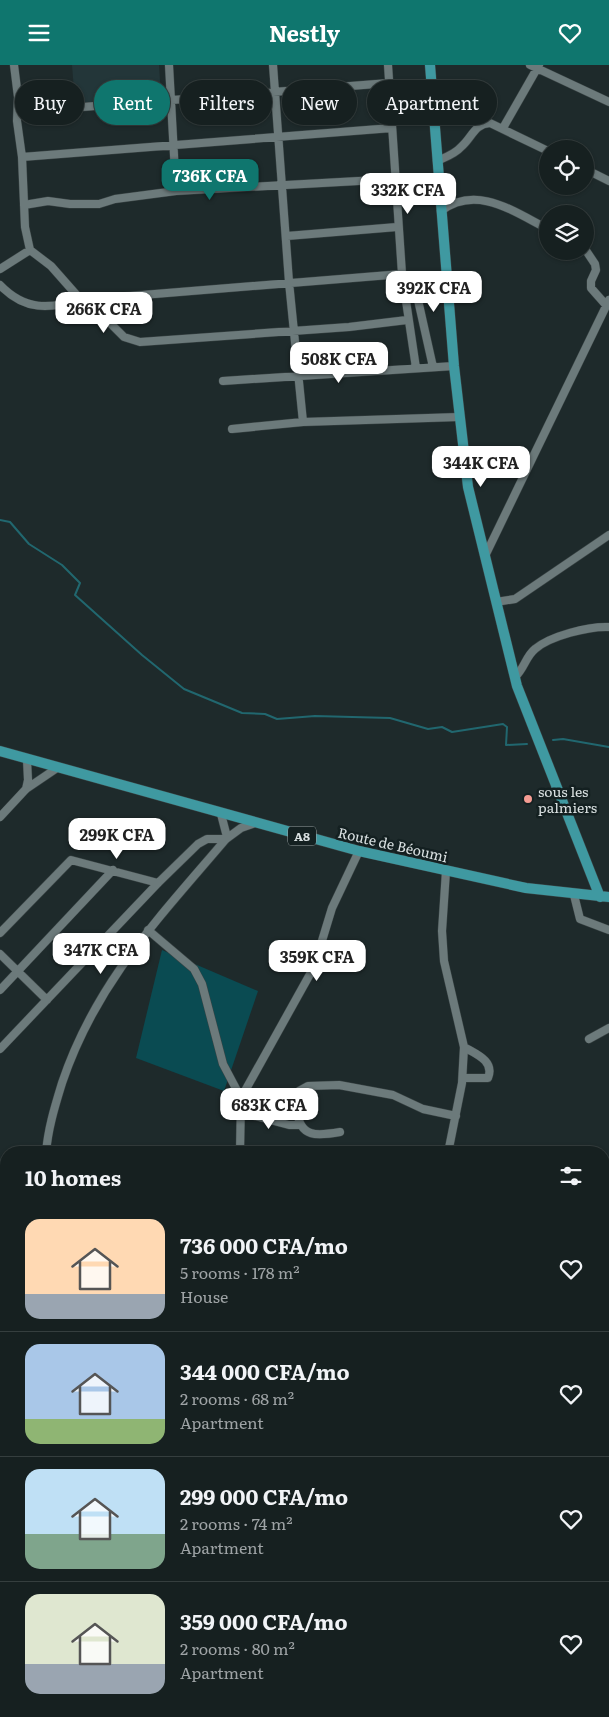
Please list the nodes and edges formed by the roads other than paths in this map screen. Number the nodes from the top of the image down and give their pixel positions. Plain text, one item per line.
1 (14, 65) edge
2 (169, 65) edge
3 (273, 65) edge
4 (388, 65) edge
5 (430, 65) edge
6 (535, 67) edge
7 (15, 80) edge
8 (389, 80) edge
9 (367, 85) edge
10 (275, 92) junction
11 (171, 100) junction
12 (609, 102) edge
13 (84, 107) edge
14 (18, 125) edge
15 (392, 125) edge
16 (392, 128) junction
17 (503, 128) junction
18 (279, 137) junction
19 (173, 145) junction
20 (539, 146) edge
21 (22, 157) junction
22 (437, 161) junction
23 (594, 174) edge
24 (395, 179) junction
25 (609, 181) edge
26 (283, 184) junction
27 (176, 191) junction
28 (24, 205) junction
29 (441, 211) junction
30 (539, 224) edge
31 (397, 227) junction
32 (287, 236) junction
33 (30, 250) junction
34 (592, 260) edge
35 (0, 269) edge
36 (402, 274) junction
37 (289, 282) junction
38 (0, 285) edge
39 (81, 299) junction
40 (608, 303) edge
41 (407, 320) junction
42 (294, 331) junction
43 (454, 366) junction
44 (433, 367) junction
45 (416, 368) junction
46 (300, 376) junction
47 (223, 381) dead end
48 (459, 417) junction
49 (303, 422) junction
50 (232, 429) dead end
51 (609, 535) edge
52 (484, 556) junction
53 (496, 602) junction
54 (609, 627) edge
55 (515, 677) junction
56 (0, 751) edge
57 (27, 760) junction
58 (57, 768) junction
59 (26, 789) junction
60 (221, 814) junction
61 (0, 817) edge
62 (255, 823) junction
63 (226, 838) junction
64 (359, 851) junction
65 (113, 870) junction
66 (446, 871) junction
67 (158, 883) junction
68 (574, 895) junction
69 (605, 897) edge
70 (609, 930) edge
71 (148, 931) junction
72 (0, 933) edge
73 (0, 954) edge
74 (18, 971) junction
75 (0, 990) edge
76 (47, 1000) junction
77 (609, 1028) edge
78 (589, 1039) dead end
79 (464, 1047) junction
80 (0, 1049) edge
81 (462, 1078) junction
82 (241, 1098) junction
83 (240, 1112) junction
84 (456, 1116) junction
85 (300, 1125) junction
86 (340, 1131) dead end
87 (47, 1146) edge
88 (240, 1146) edge
89 (450, 1146) edge

1 - 7 street
2 - 11 street
3 - 10 street
4 - 8 street
5 - 22 main road
6 - 12 street
6 - 17 street
9 - 10 street
10 - 11 street
10 - 18 street
11 - 13 street
11 - 19 street
14 - 21 street
15 - 16 street
16 - 18 street
16 - 24 street
17 - 20 street
17 - 22 street
18 - 19 street
18 - 26 street
19 - 21 street
19 - 27 street
21 - 28 street
22 - 29 main road
23 - 25 street
24 - 26 street
24 - 31 street
26 - 27 street
26 - 32 street
27 - 28 street
28 - 33 street
29 - 30 street
29 - 43 main road
31 - 32 street
31 - 36 street
32 - 37 street
33 - 35 street
33 - 39 street
34 - 40 street
36 - 37 street
36 - 41 street
36 - 44 street
37 - 39 street
37 - 42 street
38 - 39 street
39 - 42 street
40 - 52 street
41 - 42 street
41 - 45 street
42 - 46 street
43 - 44 street
43 - 48 main road
44 - 45 street
45 - 46 street
46 - 47 street
46 - 49 street
48 - 49 street
48 - 52 main road
49 - 50 street
51 - 53 street
52 - 53 main road
53 - 55 main road
54 - 55 street
55 - 69 main road
56 - 57 main road, Route de Béoumi / A8
57 - 58 main road, Route de Béoumi / A8
57 - 59 street
58 - 59 street
58 - 60 main road, Route de Béoumi / A8
59 - 61 street
60 - 62 main road, Route de Béoumi / A8
60 - 63 street
62 - 63 street
62 - 64 main road, Route de Béoumi / A8
63 - 67 street
63 - 71 street
64 - 66 main road, Route de Béoumi / A8
64 - 82 street
65 - 67 street
65 - 72 street
65 - 74 street
66 - 68 main road, Route de Béoumi / A8
66 - 79 street
67 - 76 street
68 - 69 main road, Route de Béoumi / A8
68 - 70 street
71 - 82 street
71 - 87 street
73 - 74 street
74 - 75 street
74 - 76 street
76 - 80 street
77 - 78 street
79 - 81 street
79 - 81 street
81 - 84 street
82 - 83 street
83 - 85 street
83 - 88 street
84 - 85 street
84 - 89 street
85 - 86 street

